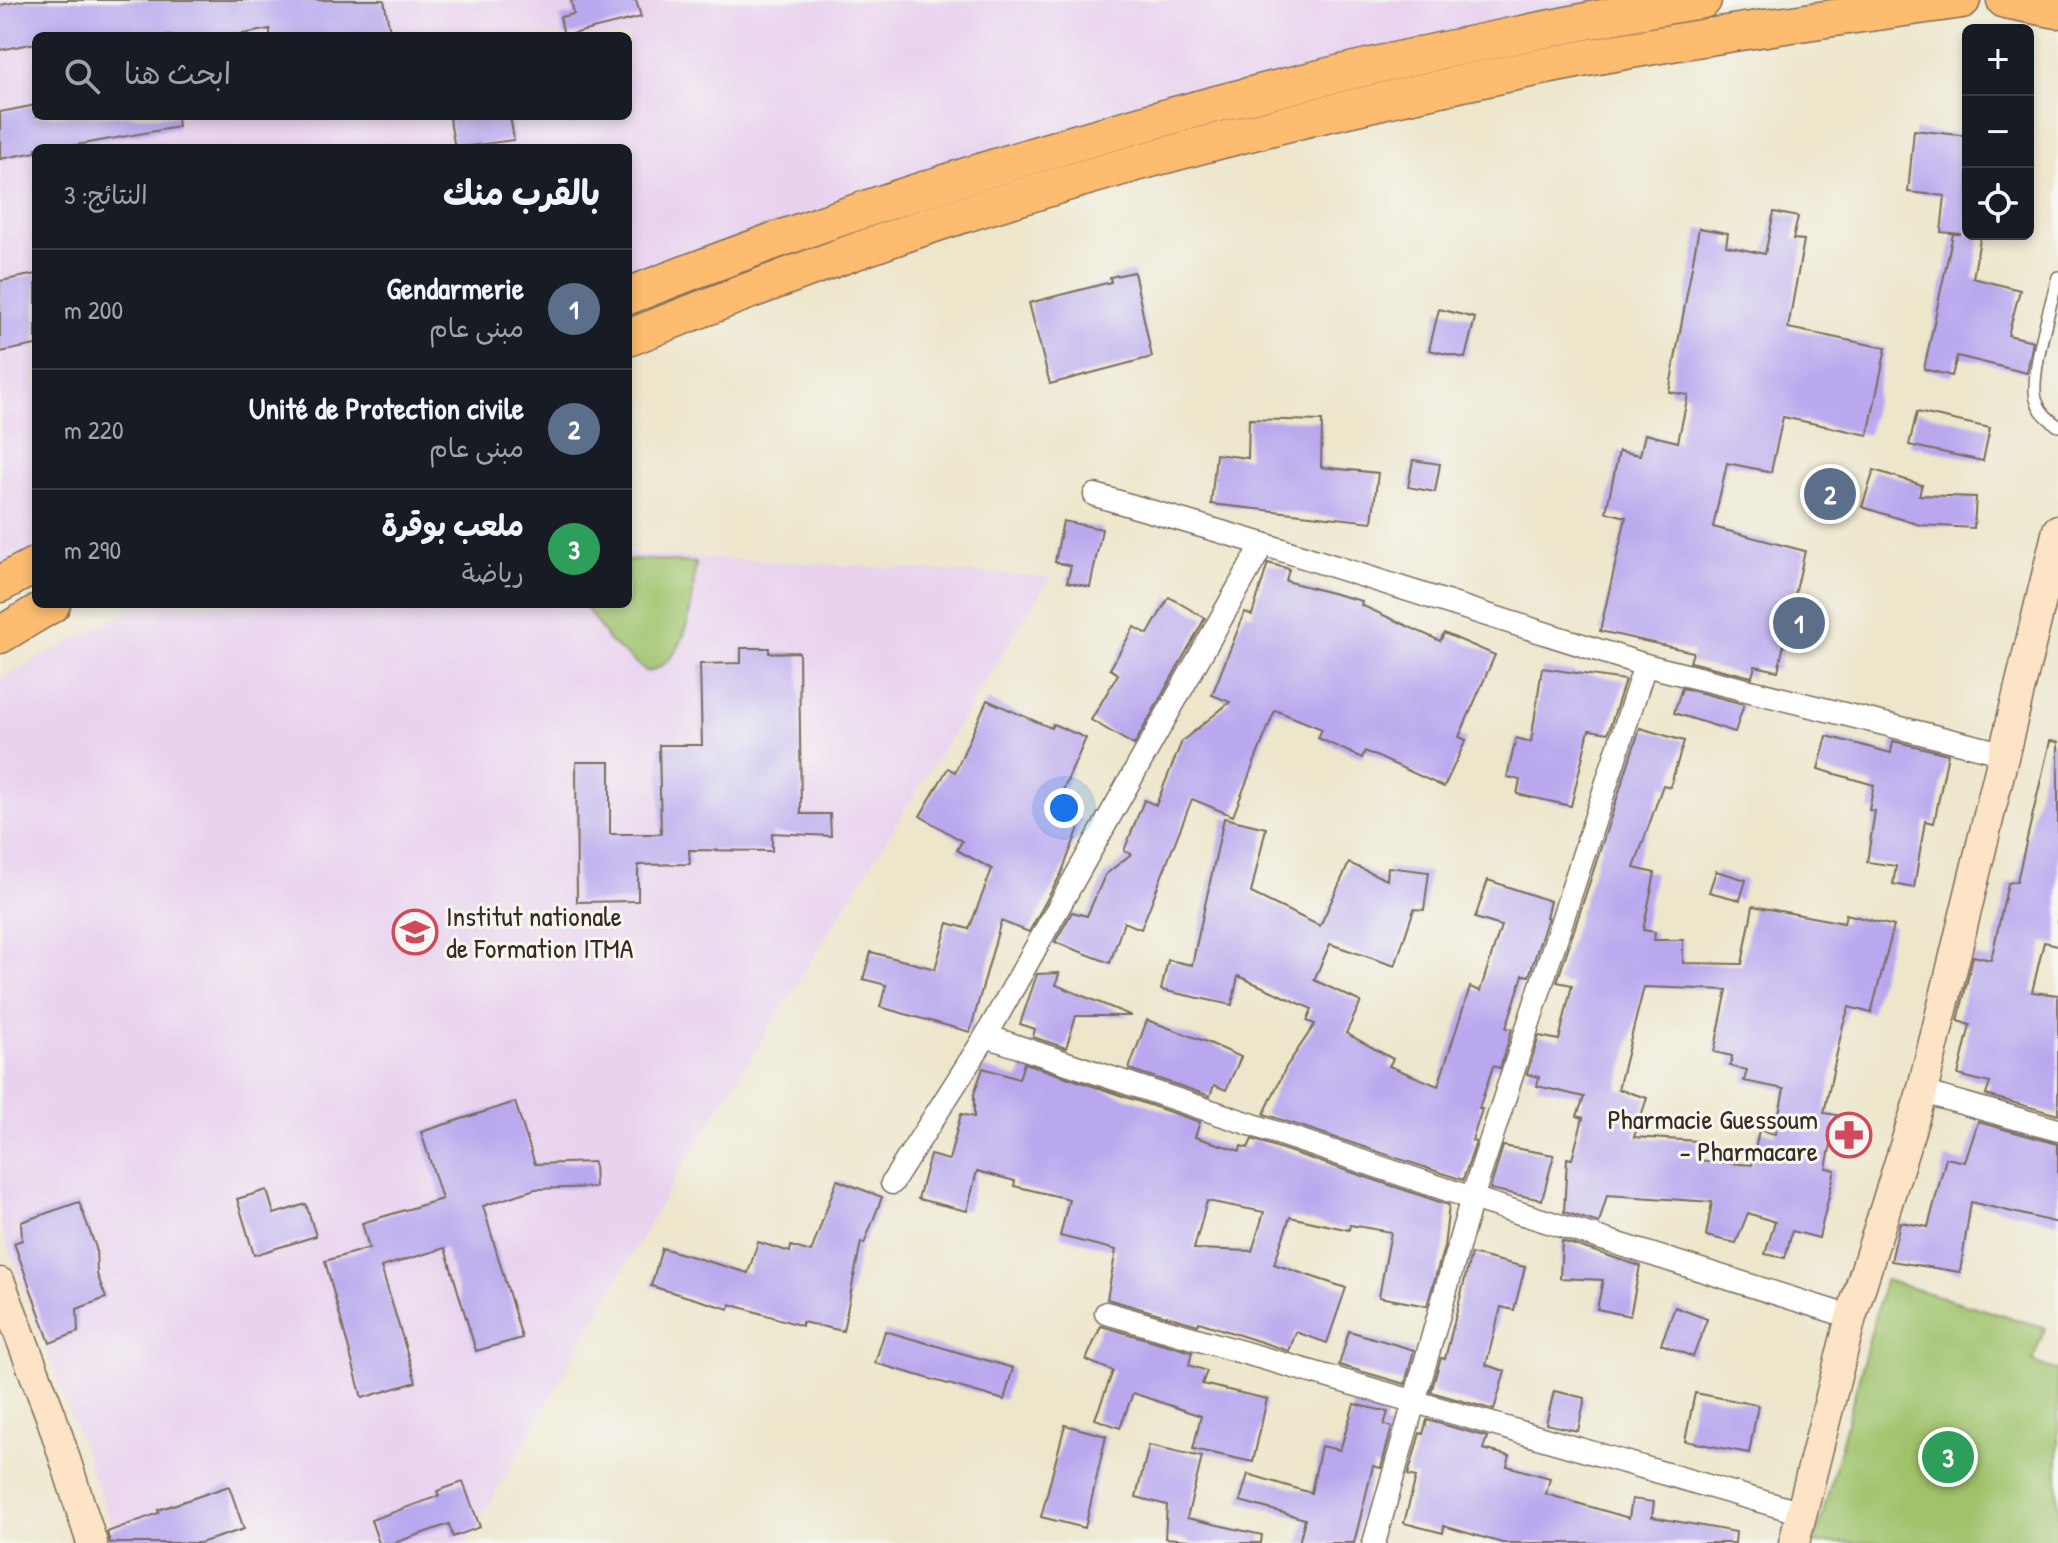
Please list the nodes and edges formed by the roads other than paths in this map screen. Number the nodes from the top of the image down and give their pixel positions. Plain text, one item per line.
1 (1703, 0) edge
2 (1962, 0) edge
3 (2005, 0) edge
4 (2058, 10) edge
5 (2058, 277) edge
6 (632, 295) edge
7 (632, 336) edge
8 (2058, 426) edge
9 (1095, 495) dead end
10 (2058, 530) edge
11 (1263, 544) junction
12 (32, 567) edge
13 (0, 584) edge
14 (45, 608) edge
15 (0, 635) edge
16 (1645, 665) junction
17 (2002, 753) junction
18 (986, 1036) junction
19 (1922, 1092) junction
20 (2058, 1130) edge
21 (892, 1183) dead end
22 (1472, 1198) junction
23 (0, 1283) edge
24 (1106, 1313) dead end
25 (1851, 1317) junction
26 (1415, 1402) junction
27 (1802, 1513) junction
28 (92, 1543) edge
29 (1374, 1543) edge
30 (1794, 1543) edge

1 - 6 highway
2 - 7 highway
3 - 4 highway
5 - 8 lane
9 - 11 street
10 - 17 main road
11 - 16 street
11 - 18 street
12 - 13 highway
14 - 15 highway
16 - 17 street
16 - 22 street
17 - 19 main road
18 - 21 street
18 - 22 street
19 - 20 street
19 - 25 main road
22 - 25 street
22 - 26 street
23 - 28 main road
24 - 26 street
25 - 27 main road
26 - 27 street
26 - 29 street
27 - 30 main road

